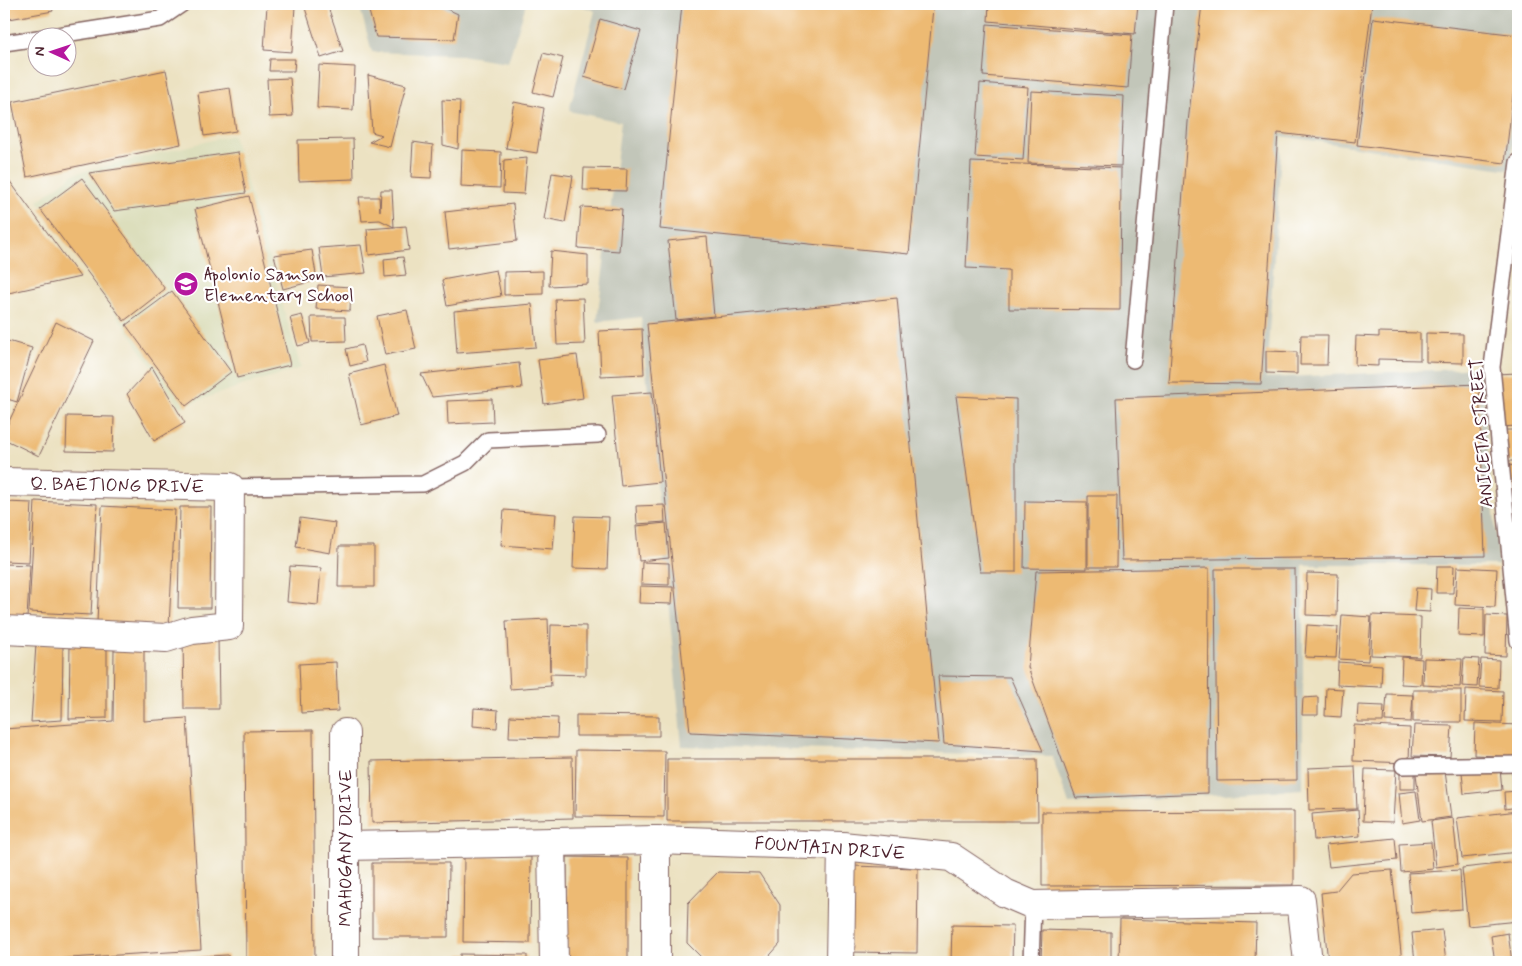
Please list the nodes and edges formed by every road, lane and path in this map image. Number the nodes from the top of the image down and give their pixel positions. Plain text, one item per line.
1 (182, 4) edge
2 (1165, 4) edge
3 (78, 32) edge
4 (28, 39) edge
5 (4, 43) edge
6 (1518, 162) edge
7 (1133, 360) dead end
8 (598, 434) dead end
9 (4, 482) edge
10 (230, 487) junction
11 (4, 630) edge
12 (1518, 641) edge
13 (345, 733) dead end
14 (1518, 764) edge
15 (1403, 766) dead end
16 (656, 840) junction
17 (552, 842) junction
18 (346, 846) junction
19 (842, 846) junction
20 (1033, 905) junction
21 (345, 962) edge
22 (554, 962) edge
23 (656, 962) edge
24 (840, 962) edge
25 (1031, 962) edge
26 (1308, 962) edge

1 - 3 lane
2 - 7 lane
4 - 5 lane
6 - 12 lane, ANICETA STREET
8 - 10 lane
9 - 10 street, Q. BAETIONG DRIVE
10 - 11 street
13 - 18 street, MAHOGANY DRIVE
14 - 15 lane
16 - 17 street, FOUNTAIN DRIVE
16 - 19 street, FOUNTAIN DRIVE
16 - 23 street
17 - 18 street, FOUNTAIN DRIVE
17 - 22 street
18 - 21 street, MAHOGANY DRIVE
19 - 20 street, FOUNTAIN DRIVE
19 - 24 street
20 - 25 lane
20 - 26 street, FOUNTAIN DRIVE

